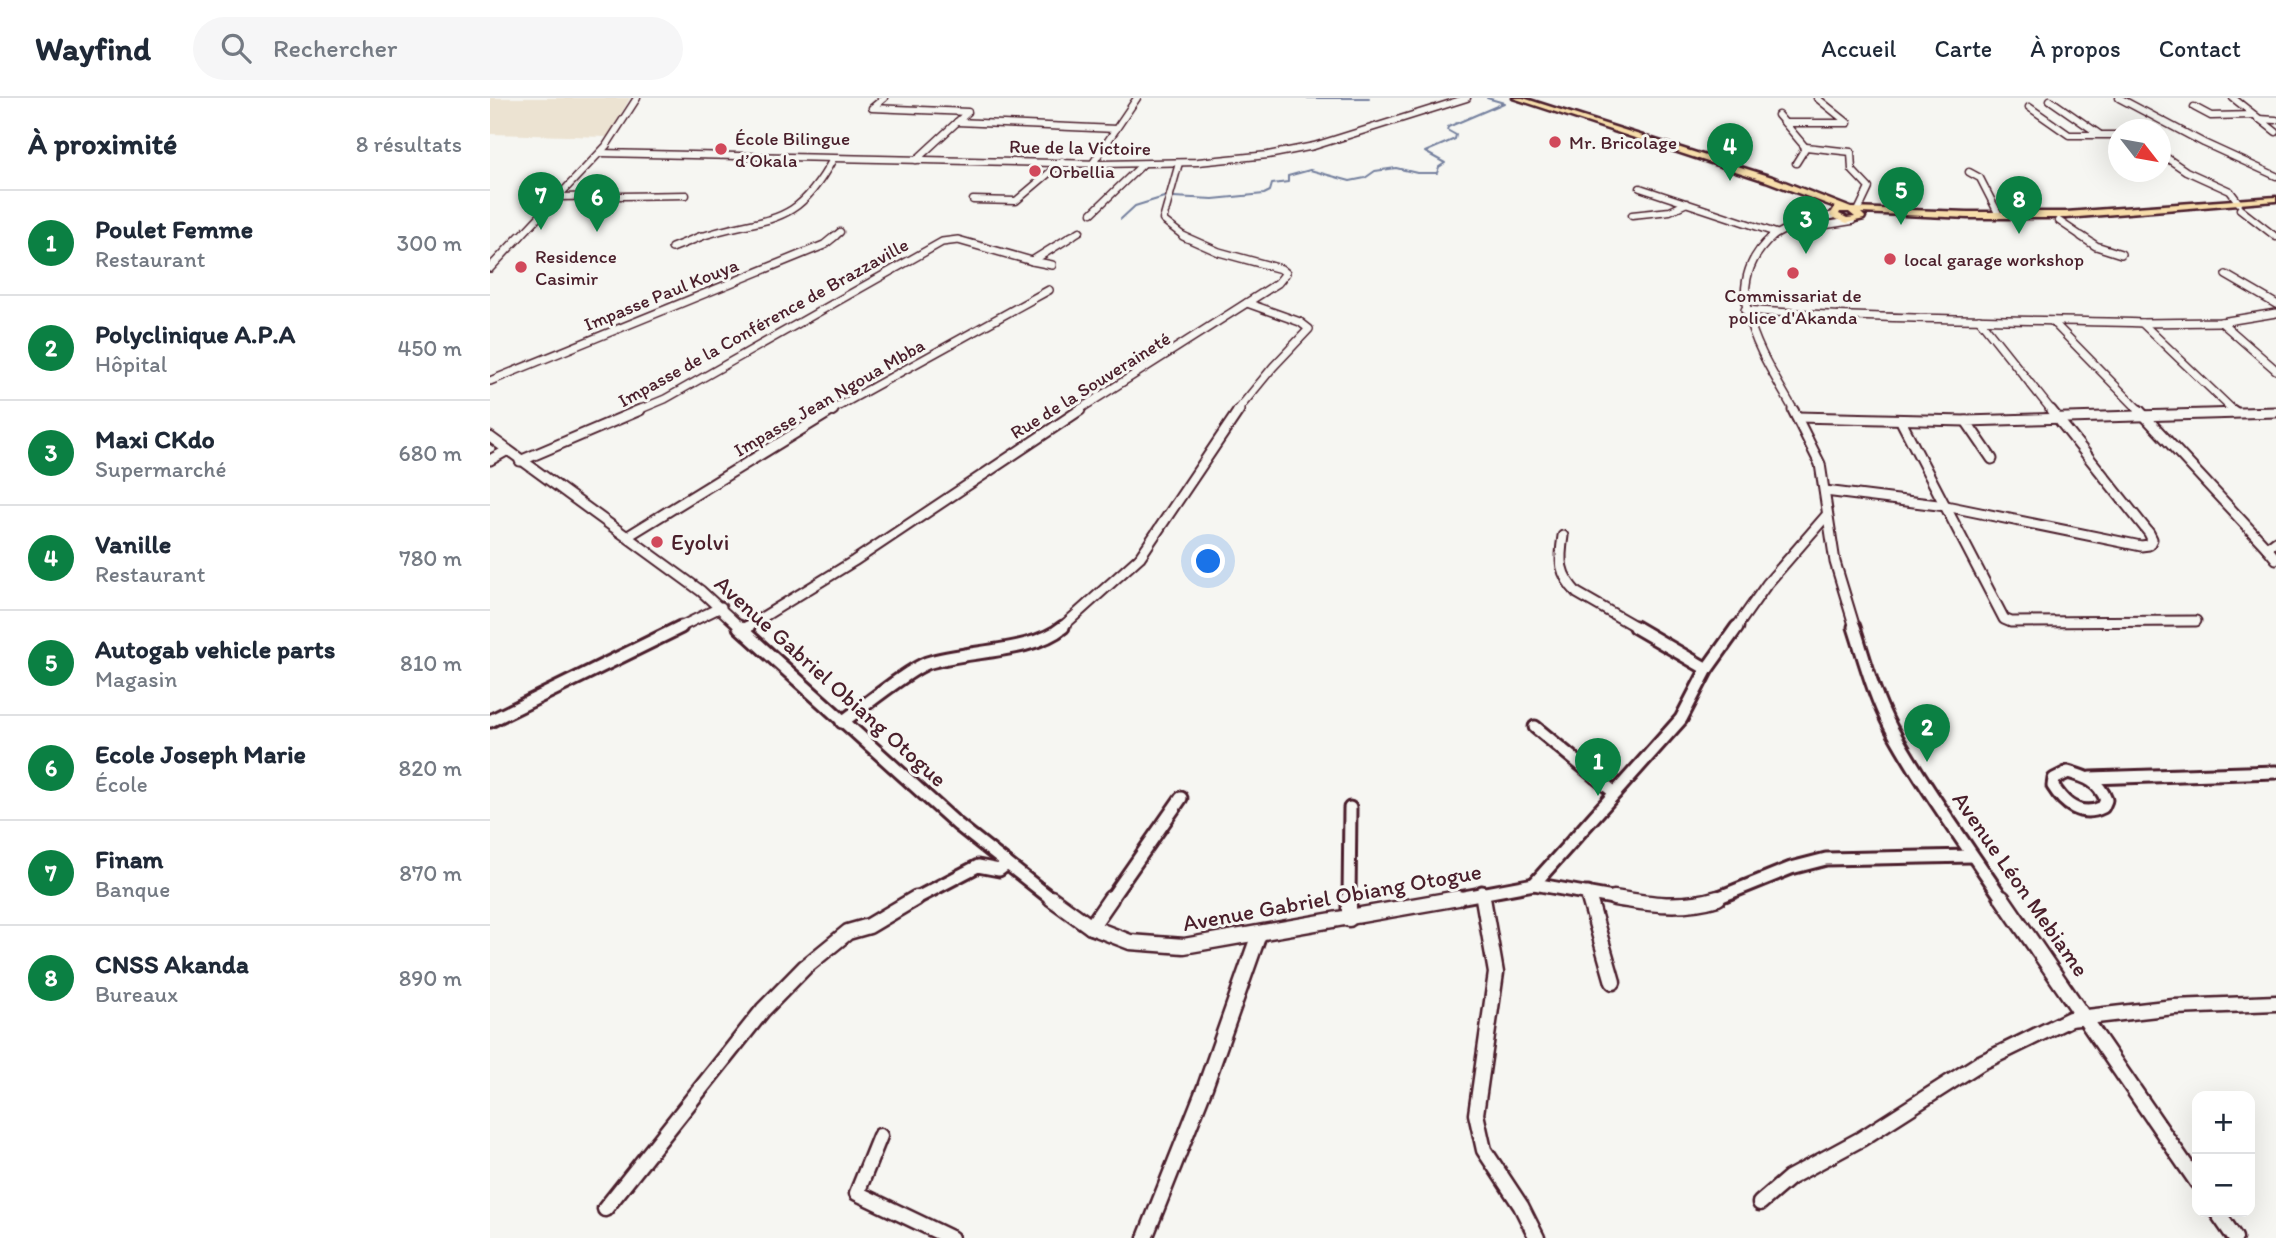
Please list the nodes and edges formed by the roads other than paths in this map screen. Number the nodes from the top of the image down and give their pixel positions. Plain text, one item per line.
1 (636, 98) edge
2 (884, 98) edge
3 (1137, 98) edge
4 (1467, 98) edge
5 (1817, 98) edge
6 (2119, 98) edge
7 (2233, 98) edge
8 (1512, 99) edge
9 (2050, 100) edge
10 (2029, 107) dead end
11 (2194, 107) dead end
12 (1778, 115) dead end
13 (2256, 117) junction
14 (2276, 120) edge
15 (957, 122) junction
16 (1785, 123) junction
17 (1116, 129) junction
18 (2276, 132) edge
19 (2100, 135) junction
20 (2108, 135) edge
21 (1805, 147) junction
22 (600, 153) junction
23 (833, 159) junction
24 (916, 160) junction
25 (2171, 161) edge
26 (1062, 162) junction
27 (1093, 163) junction
28 (1179, 163) junction
29 (1796, 163) dead end
30 (1143, 164) junction
31 (1969, 172) dead end
32 (2276, 176) edge
33 (1640, 188) dead end
34 (686, 195) dead end
35 (558, 197) junction
36 (2276, 199) edge
37 (973, 200) dead end
38 (1687, 203) junction
39 (2276, 205) edge
40 (2239, 206) junction
41 (1853, 209) junction
42 (1092, 213) dead end
43 (1833, 214) junction
44 (1632, 215) dead end
45 (1999, 215) junction
46 (1855, 220) junction
47 (2059, 221) junction
48 (1080, 231) dead end
49 (840, 232) dead end
50 (1776, 233) junction
51 (2276, 237) edge
52 (1768, 242) junction
53 (672, 248) dead end
54 (2120, 254) dead end
55 (1032, 261) junction
56 (1052, 265) dead end
57 (490, 268) edge
58 (2226, 275) dead end
59 (1049, 290) dead end
60 (1248, 303) junction
61 (2276, 304) edge
62 (1745, 310) junction
63 (2276, 313) edge
64 (1979, 319) junction
65 (2052, 321) junction
66 (2221, 322) junction
67 (2142, 323) junction
68 (2276, 370) edge
69 (490, 381) edge
70 (2235, 412) junction
71 (2276, 412) edge
72 (2145, 416) junction
73 (1797, 417) junction
74 (2054, 417) junction
75 (1966, 421) junction
76 (1902, 422) junction
77 (490, 437) edge
78 (506, 451) junction
79 (1992, 459) dead end
80 (490, 460) edge
81 (520, 461) junction
82 (1825, 491) junction
83 (1947, 506) junction
84 (1826, 516) junction
85 (628, 536) junction
86 (1563, 536) dead end
87 (2276, 541) edge
88 (2267, 548) junction
89 (2276, 559) edge
90 (721, 607) junction
91 (2196, 621) dead end
92 (744, 629) junction
93 (1707, 669) junction
94 (490, 721) edge
95 (842, 722) junction
96 (1535, 727) dead end
97 (2276, 772) edge
98 (2090, 778) junction
99 (1615, 793) junction
100 (1181, 798) dead end
101 (1350, 808) dead end
102 (1972, 856) junction
103 (1007, 864) junction
104 (1534, 884) junction
105 (1482, 892) junction
106 (1588, 893) junction
107 (1349, 919) junction
108 (1091, 927) junction
109 (1259, 934) junction
110 (1613, 982) dead end
111 (2276, 1003) edge
112 (2085, 1016) junction
113 (880, 1136) dead end
114 (2192, 1175) edge
115 (1760, 1203) dead end
116 (605, 1209) dead end
117 (2220, 1217) edge
118 (951, 1238) edge
119 (1145, 1238) edge
120 (1537, 1238) edge
121 (2235, 1238) edge

1 - 22 street
2 - 15 street
3 - 17 street
4 - 28 street, Rue de la Victoire
5 - 16 street
6 - 32 street
7 - 13 street
8 - 41 main road
8 - 43 main road
9 - 19 street
10 - 19 street
11 - 13 street
12 - 16 street
13 - 14 street
13 - 18 street
15 - 17 street
15 - 24 street
16 - 21 street
17 - 27 street
19 - 20 street
21 - 29 street
21 - 41 street
22 - 23 street, Rue de la Victoire
22 - 35 street
23 - 24 street, Rue de la Victoire
23 - 53 street
24 - 26 street, Rue de la Victoire
25 - 40 street
26 - 27 street, Rue de la Victoire
26 - 37 street
27 - 30 street, Rue de la Victoire
28 - 30 street, Rue de la Victoire
28 - 60 street, Rue de la Souveraineté
30 - 42 street
31 - 45 street
33 - 38 street
34 - 35 street
35 - 57 street
36 - 40 main road
38 - 44 street
38 - 50 street
39 - 40 main road
40 - 45 main road
40 - 47 main road
40 - 51 street
41 - 43 main road
41 - 45 main road
41 - 46 main road
43 - 46 main road
43 - 50 street
46 - 47 main road
46 - 52 street
47 - 54 street
48 - 55 street
49 - 69 street, Impasse Paul Kouya
50 - 52 street, Avenue Léon Mebiame
52 - 62 street, Avenue Léon Mebiame
55 - 56 street
55 - 81 street, Impasse de la Conférence de Brazzaville
58 - 61 street
59 - 85 street, Impasse Jean Ngoua Mbba
60 - 92 street, Rue de la Souveraineté
60 - 95 street
62 - 64 street
62 - 73 street, Avenue Léon Mebiame
63 - 66 street
64 - 65 street
64 - 74 street
65 - 67 street
65 - 72 street
66 - 67 street
66 - 68 street
67 - 70 street
70 - 71 street
70 - 72 street
72 - 74 street
72 - 88 street
73 - 76 street
73 - 82 street, Avenue Léon Mebiame
74 - 75 street
74 - 83 street
75 - 76 street
75 - 79 street
76 - 83 street
77 - 78 street, Avenue Gabriel Obiang Otogue
78 - 80 street
78 - 81 street, Avenue Gabriel Obiang Otogue
81 - 85 street, Avenue Gabriel Obiang Otogue
82 - 83 street
82 - 84 street, Avenue Léon Mebiame
83 - 91 street
84 - 93 street
84 - 102 street, Avenue Léon Mebiame
85 - 90 street, Avenue Gabriel Obiang Otogue
86 - 93 street
87 - 88 street
88 - 89 street
90 - 92 street, Avenue Gabriel Obiang Otogue
90 - 94 street
92 - 95 street, Avenue Gabriel Obiang Otogue
93 - 99 street
95 - 103 street, Avenue Gabriel Obiang Otogue
96 - 99 street
97 - 98 street
98 - 98 street
99 - 104 street
100 - 108 street
101 - 107 street
102 - 106 street, Avenue Gabriel Obiang Otogue
102 - 112 street, Avenue Léon Mebiame
103 - 108 street, Avenue Gabriel Obiang Otogue
103 - 116 street
104 - 105 street, Avenue Gabriel Obiang Otogue
104 - 106 street, Avenue Gabriel Obiang Otogue
105 - 107 street, Avenue Gabriel Obiang Otogue
105 - 120 street
106 - 110 street
107 - 109 street, Avenue Gabriel Obiang Otogue
108 - 109 street, Avenue Gabriel Obiang Otogue
109 - 119 street
111 - 112 street
112 - 114 street, Avenue Léon Mebiame
112 - 115 street
113 - 118 street
117 - 121 street

